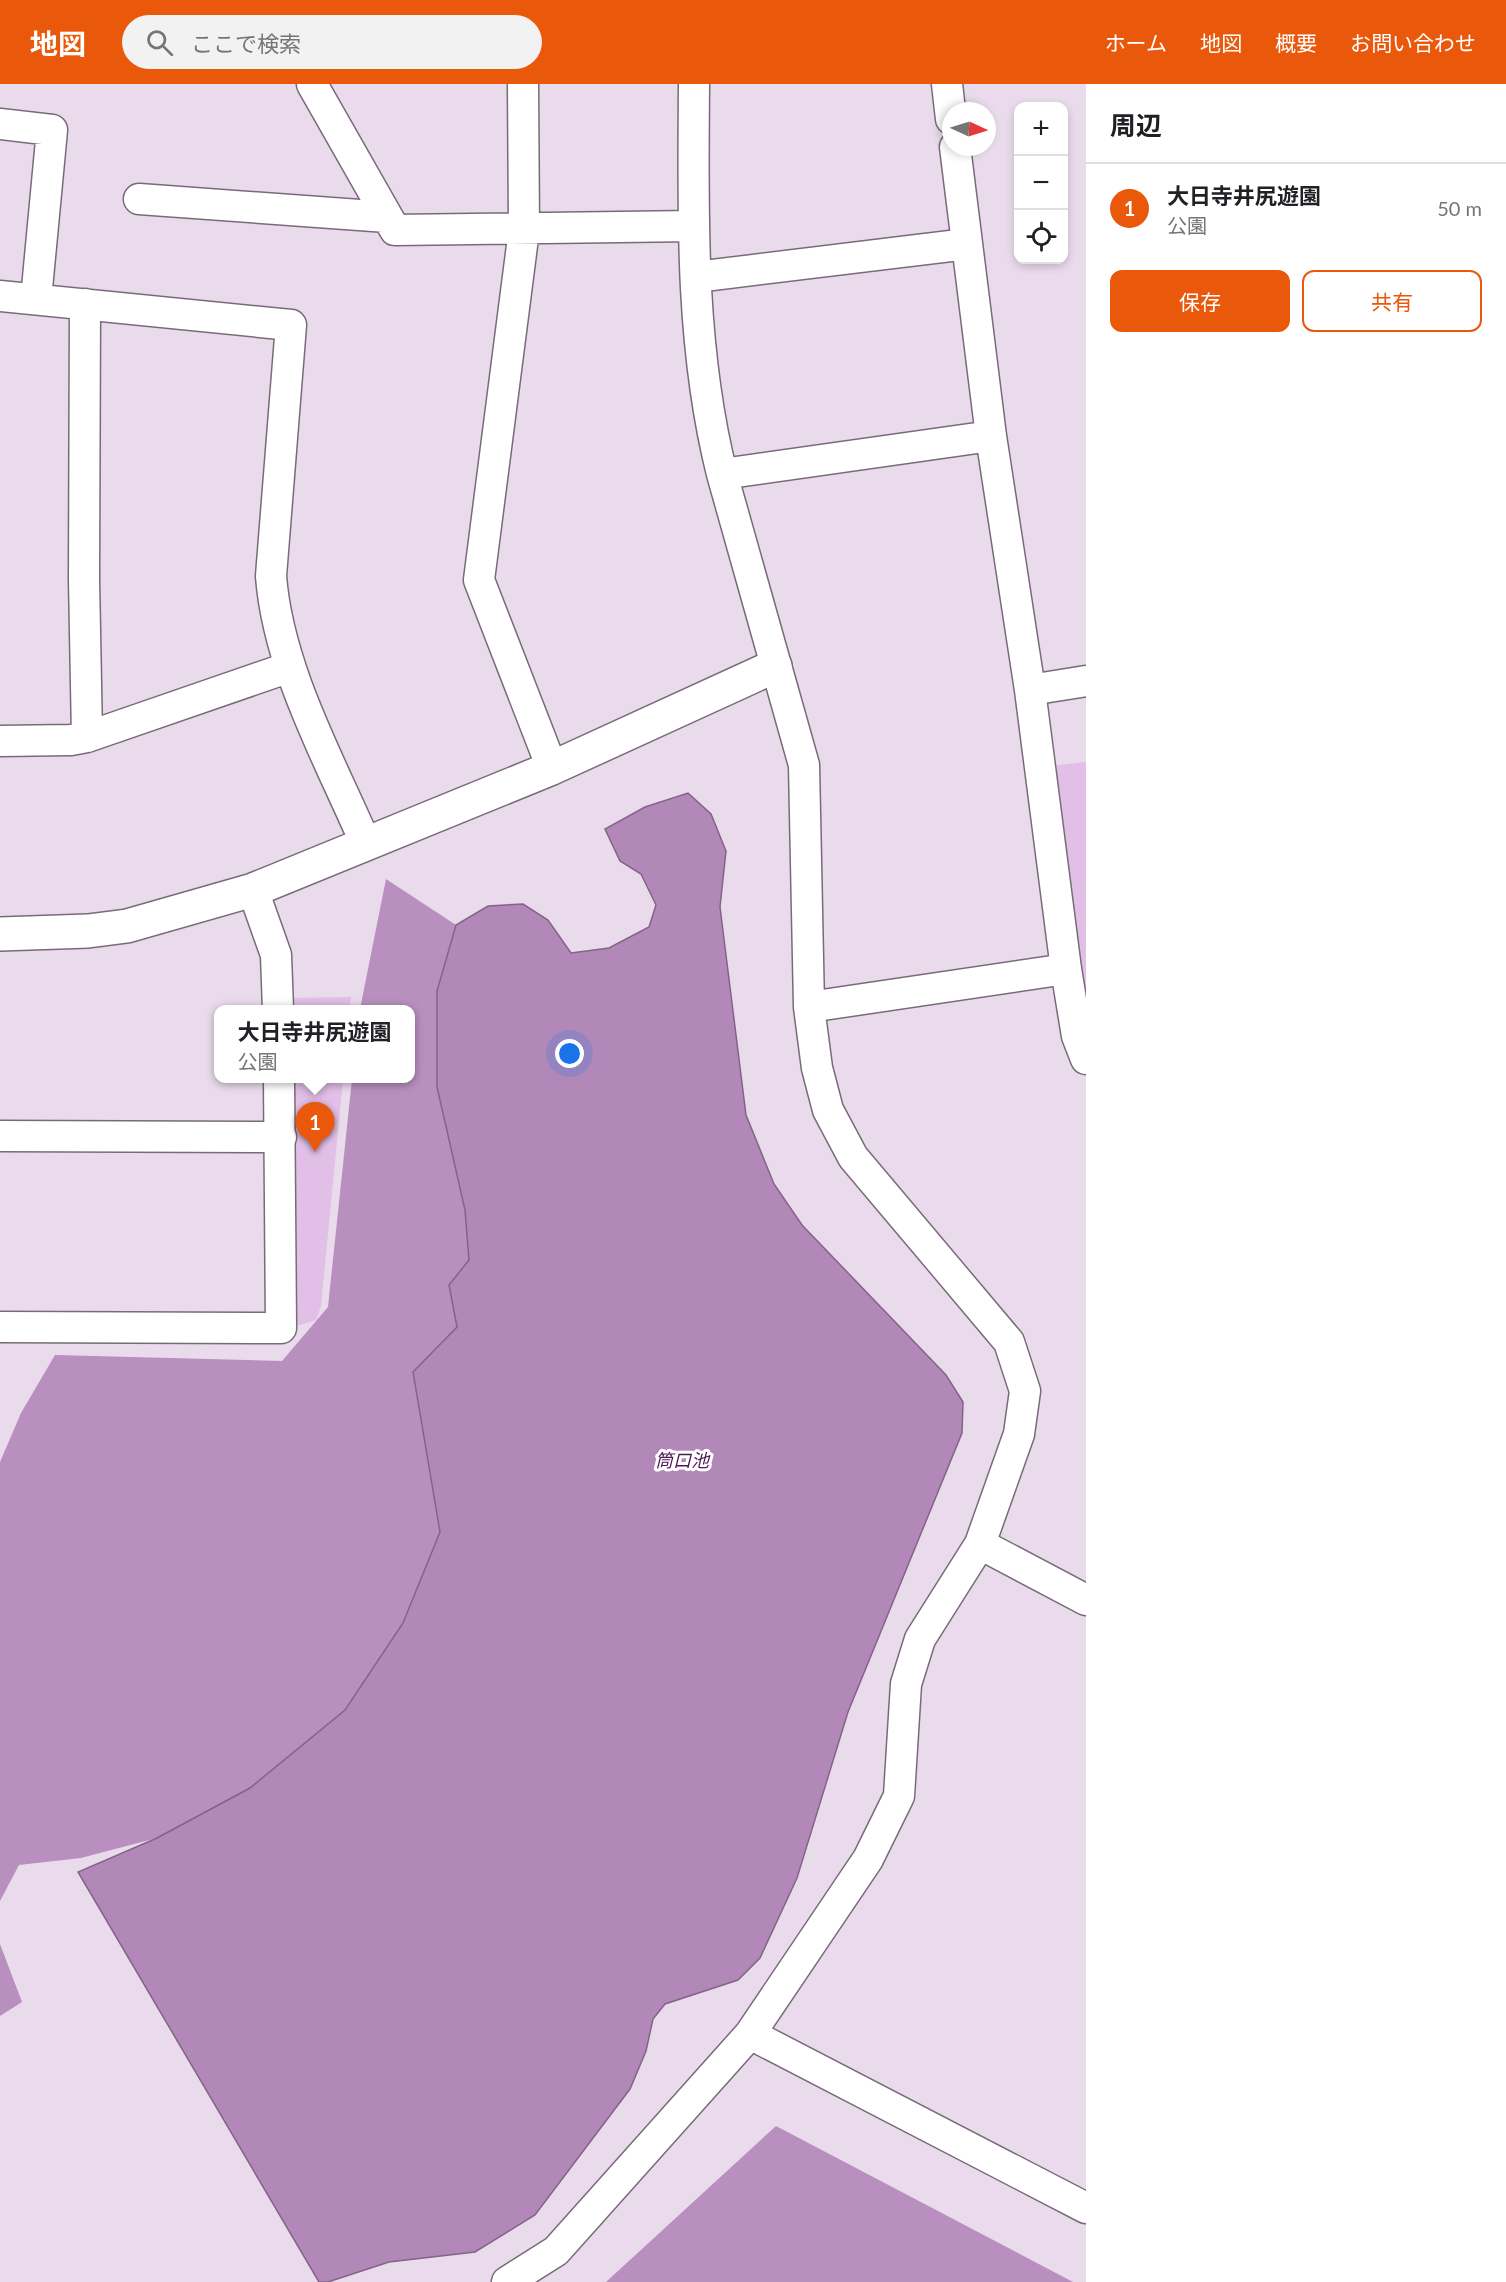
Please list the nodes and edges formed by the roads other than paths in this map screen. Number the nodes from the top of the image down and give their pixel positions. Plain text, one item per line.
1 (312, 84) edge
2 (522, 84) edge
3 (694, 84) edge
4 (947, 84) edge
5 (949, 102) edge
6 (0, 124) edge
7 (955, 156) edge
8 (139, 199) dead end
9 (387, 217) junction
10 (693, 226) junction
11 (524, 230) junction
12 (967, 244) junction
13 (696, 277) junction
14 (0, 296) edge
15 (36, 299) junction
16 (85, 303) junction
17 (991, 436) junction
18 (722, 474) junction
19 (775, 666) junction
20 (290, 667) junction
21 (1086, 681) edge
22 (1030, 690) junction
23 (87, 737) junction
24 (0, 741) edge
25 (552, 768) junction
26 (365, 842) junction
27 (253, 890) junction
28 (0, 934) edge
29 (1066, 969) junction
30 (278, 1005) edge
31 (809, 1007) junction
32 (1086, 1059) edge
33 (279, 1083) edge
34 (0, 1136) edge
35 (281, 1137) junction
36 (2, 1334) edge
37 (980, 1544) junction
38 (1086, 1600) edge
39 (750, 2034) junction
40 (1086, 2208) edge
41 (507, 2282) edge

1 - 9 street
2 - 11 street
3 - 10 street
4 - 5 street
6 - 15 street
7 - 12 street
8 - 9 street
9 - 11 street
10 - 11 street
10 - 13 street
11 - 25 street
12 - 13 street
12 - 17 street
13 - 18 street
14 - 15 street
15 - 16 street
16 - 20 street
16 - 23 street
17 - 18 street
17 - 22 street
18 - 19 street
19 - 25 street
19 - 31 street
20 - 23 street
20 - 26 street
21 - 22 street
22 - 29 street
23 - 24 street
25 - 26 street
26 - 27 street
27 - 28 street
27 - 30 street
29 - 31 street
29 - 32 street
31 - 37 street
33 - 35 street
34 - 35 street
35 - 36 street
37 - 38 street
37 - 39 street
39 - 40 street
39 - 41 street

